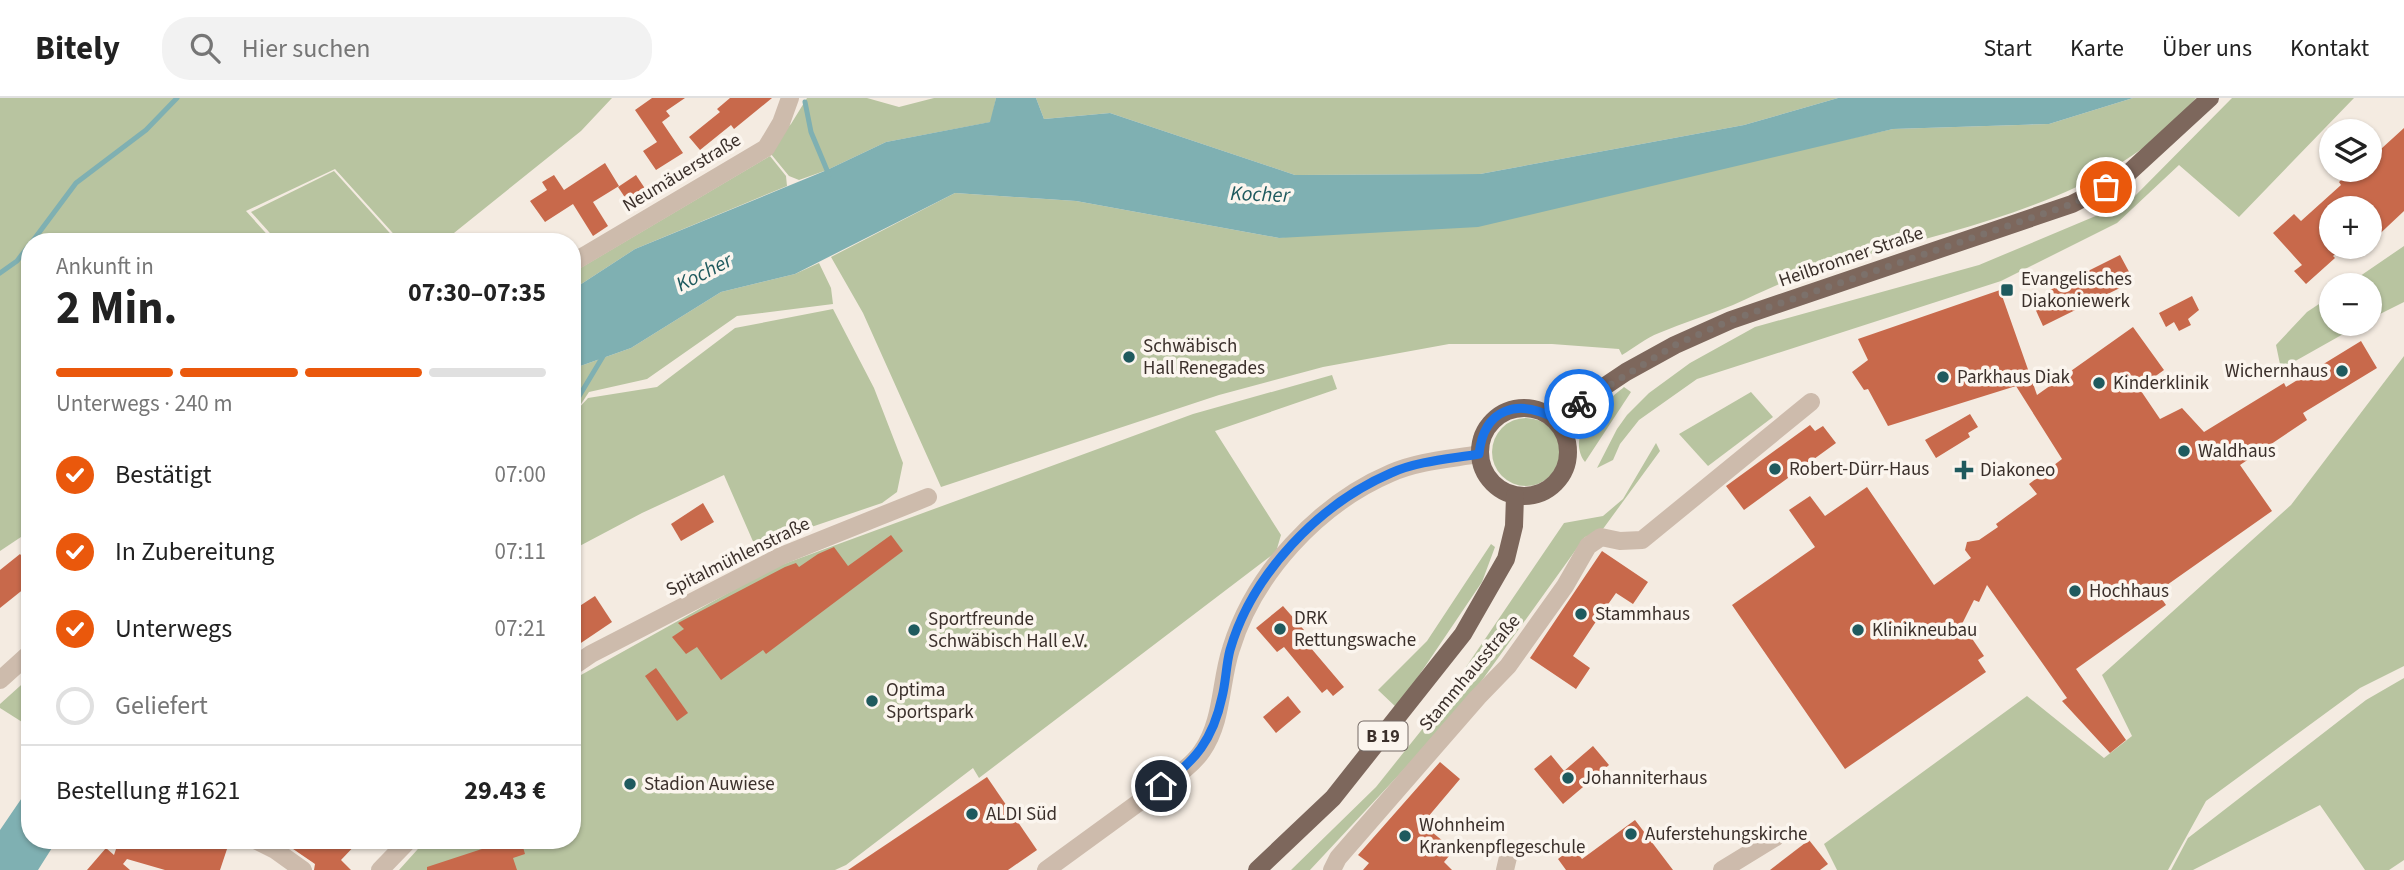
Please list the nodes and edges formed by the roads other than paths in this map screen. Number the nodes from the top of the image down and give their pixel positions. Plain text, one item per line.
1 (790, 98) edge
2 (2210, 98) edge
3 (581, 259) edge
4 (1811, 402) dead end
5 (1556, 419) junction
6 (1479, 454) junction
7 (1514, 496) junction
8 (928, 498) dead end
9 (21, 661) edge
10 (581, 661) edge
11 (0, 680) edge
12 (1776, 837) dead end
13 (269, 849) edge
14 (400, 849) edge
15 (303, 870) edge
16 (380, 870) edge
17 (1046, 870) edge
18 (1257, 870) edge
19 (1332, 870) edge
20 (1722, 870) edge

1 - 3 street, Neumäuerstraße
2 - 5 main road, Heilbronner Straße
4 - 19 street, Stammhausstraße
5 - 6 main road
5 - 7 main road
6 - 7 main road
6 - 17 street
7 - 18 main road, B 19
8 - 10 street, Spitalmühlenstraße
9 - 11 street
12 - 20 street
13 - 15 street
14 - 16 street

